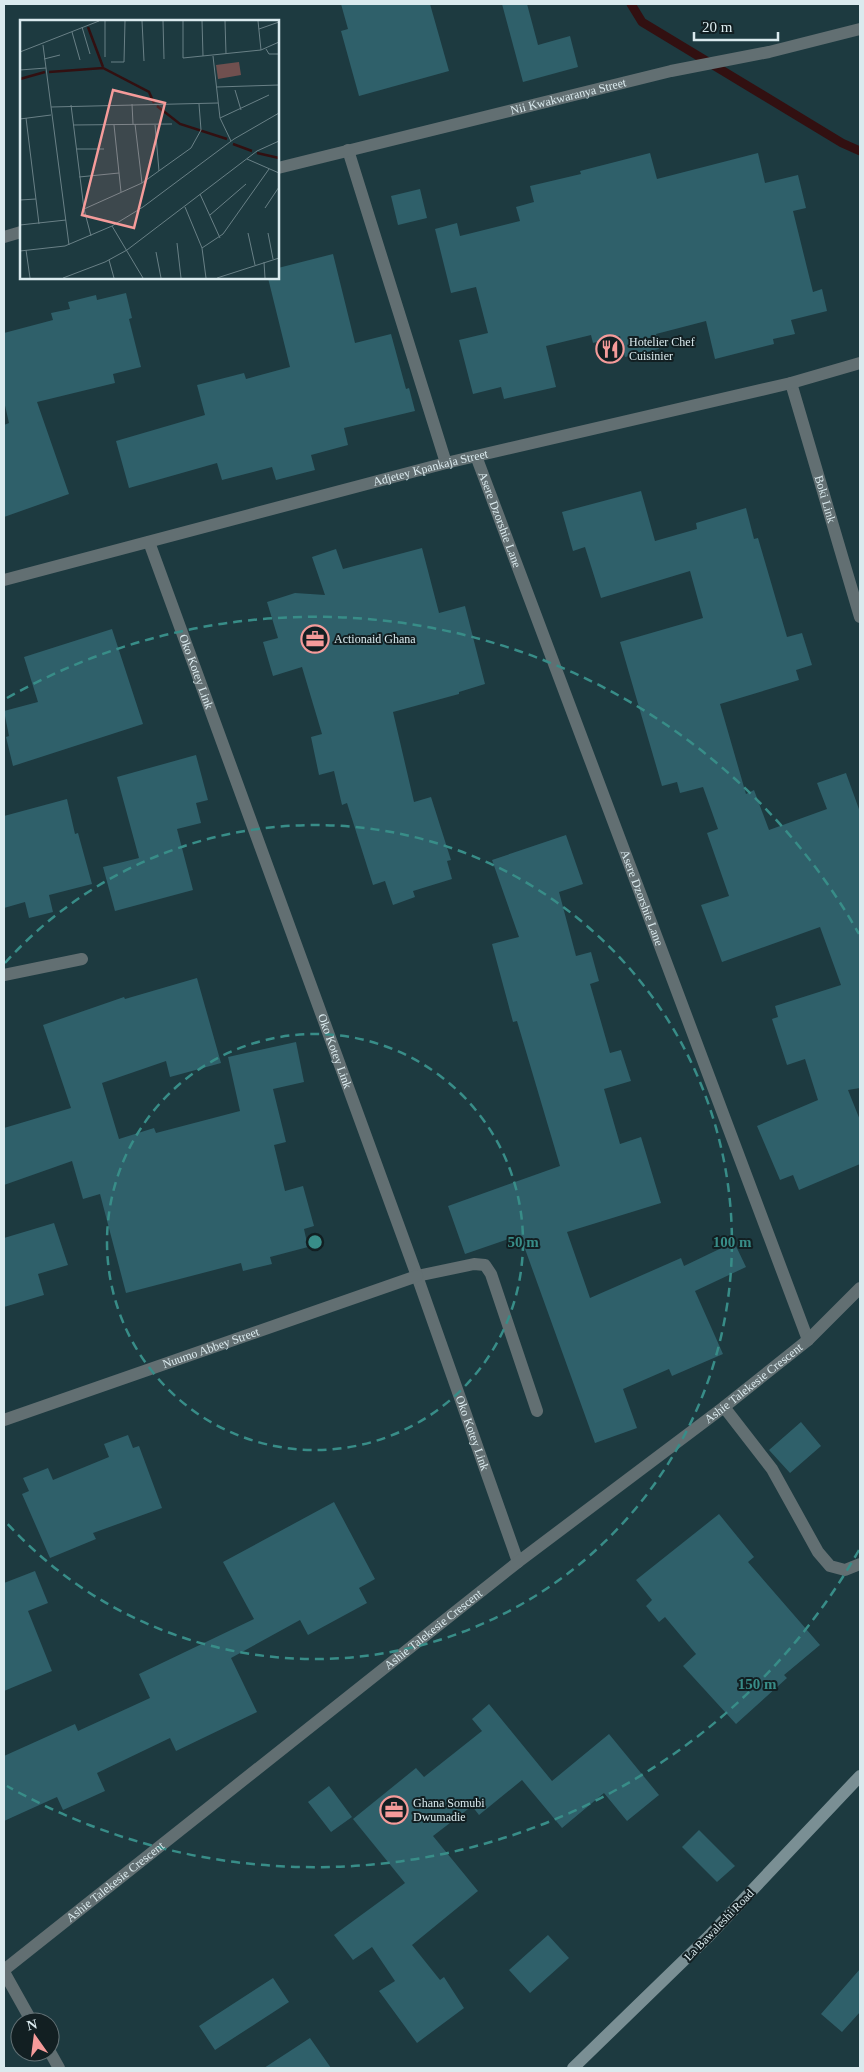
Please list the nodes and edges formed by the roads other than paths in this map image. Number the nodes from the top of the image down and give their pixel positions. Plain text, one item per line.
1 (860, 29) edge
2 (348, 150) junction
3 (279, 168) edge
4 (20, 232) edge
5 (4, 237) edge
6 (860, 364) edge
7 (791, 383) junction
8 (476, 456) junction
9 (446, 463) junction
10 (149, 542) junction
11 (4, 580) edge
12 (860, 617) edge
13 (82, 958) dead end
14 (4, 975) edge
15 (417, 1276) junction
16 (860, 1288) edge
17 (808, 1340) junction
18 (724, 1407) junction
19 (537, 1411) dead end
20 (4, 1420) edge
21 (518, 1562) junction
22 (860, 1564) edge
23 (860, 1776) edge
24 (4, 1971) edge
25 (27, 2012) edge
26 (573, 2068) edge

1 - 2 street, Nii Kwakwaranya Street
2 - 3 street, Nii Kwakwaranya Street
2 - 9 street
4 - 5 street
6 - 7 street, Adjetey Kpankaja Street
7 - 8 street, Adjetey Kpankaja Street
7 - 12 street, Boki Link
8 - 9 street, Adjetey Kpankaja Street
8 - 17 street, Asere Dzorshie Lane
9 - 10 street, Adjetey Kpankaja Street
10 - 11 street, Adjetey Kpankaja Street
10 - 15 street, Oko Kotey Link
13 - 14 street
15 - 19 street, Nuumo Abbey Street
15 - 20 street, Nuumo Abbey Street
15 - 21 street, Oko Kotey Link
16 - 17 street, Ashie Talekesie Crescent
17 - 18 street, Ashie Talekesie Crescent
18 - 21 street, Ashie Talekesie Crescent
18 - 22 street
21 - 24 street, Ashie Talekesie Crescent
23 - 26 main road, La Bawaleshi Road
24 - 25 street

